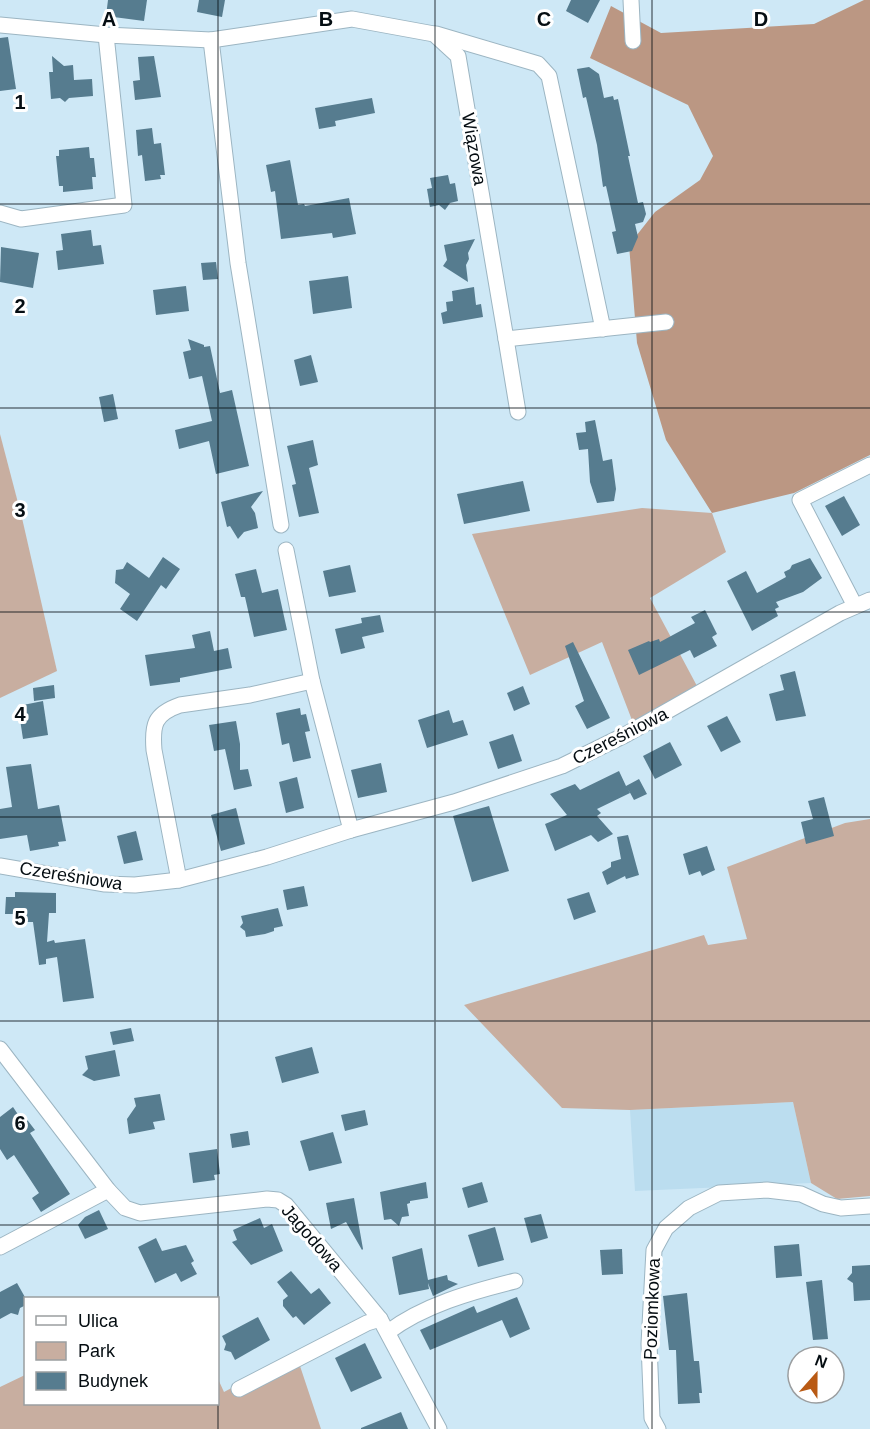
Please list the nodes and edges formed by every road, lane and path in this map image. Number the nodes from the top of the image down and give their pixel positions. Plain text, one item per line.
1 (631, 0) edge
2 (0, 26) edge
3 (434, 34) junction
4 (106, 35) junction
5 (211, 40) junction
6 (633, 41) dead end
7 (0, 213) edge
8 (666, 322) dead end
9 (603, 329) junction
10 (506, 339) junction
11 (518, 412) dead end
12 (870, 465) edge
13 (281, 525) dead end
14 (286, 550) dead end
15 (865, 604) edge
16 (312, 681) junction
17 (351, 830) junction
18 (0, 866) edge
19 (179, 880) junction
20 (0, 1049) edge
21 (108, 1190) junction
22 (870, 1206) edge
23 (0, 1246) edge
24 (515, 1281) dead end
25 (384, 1325) junction
26 (238, 1389) dead end
27 (439, 1429) edge
28 (658, 1429) edge

1 - 6 street
2 - 4 street
3 - 5 street
3 - 9 street
3 - 10 street, Wiązowa
4 - 5 street
4 - 7 street
5 - 13 street
8 - 9 street
9 - 10 street
10 - 11 street, Wiązowa
12 - 15 street
14 - 16 street
15 - 17 street, Czereśniowa
16 - 17 street
16 - 19 street
17 - 19 street, Czereśniowa
18 - 19 street, Czereśniowa
20 - 21 street, Jagodowa
21 - 23 street
21 - 25 street, Jagodowa
22 - 28 street, Poziomkowa
24 - 25 street
25 - 26 street
25 - 27 street, Jagodowa

